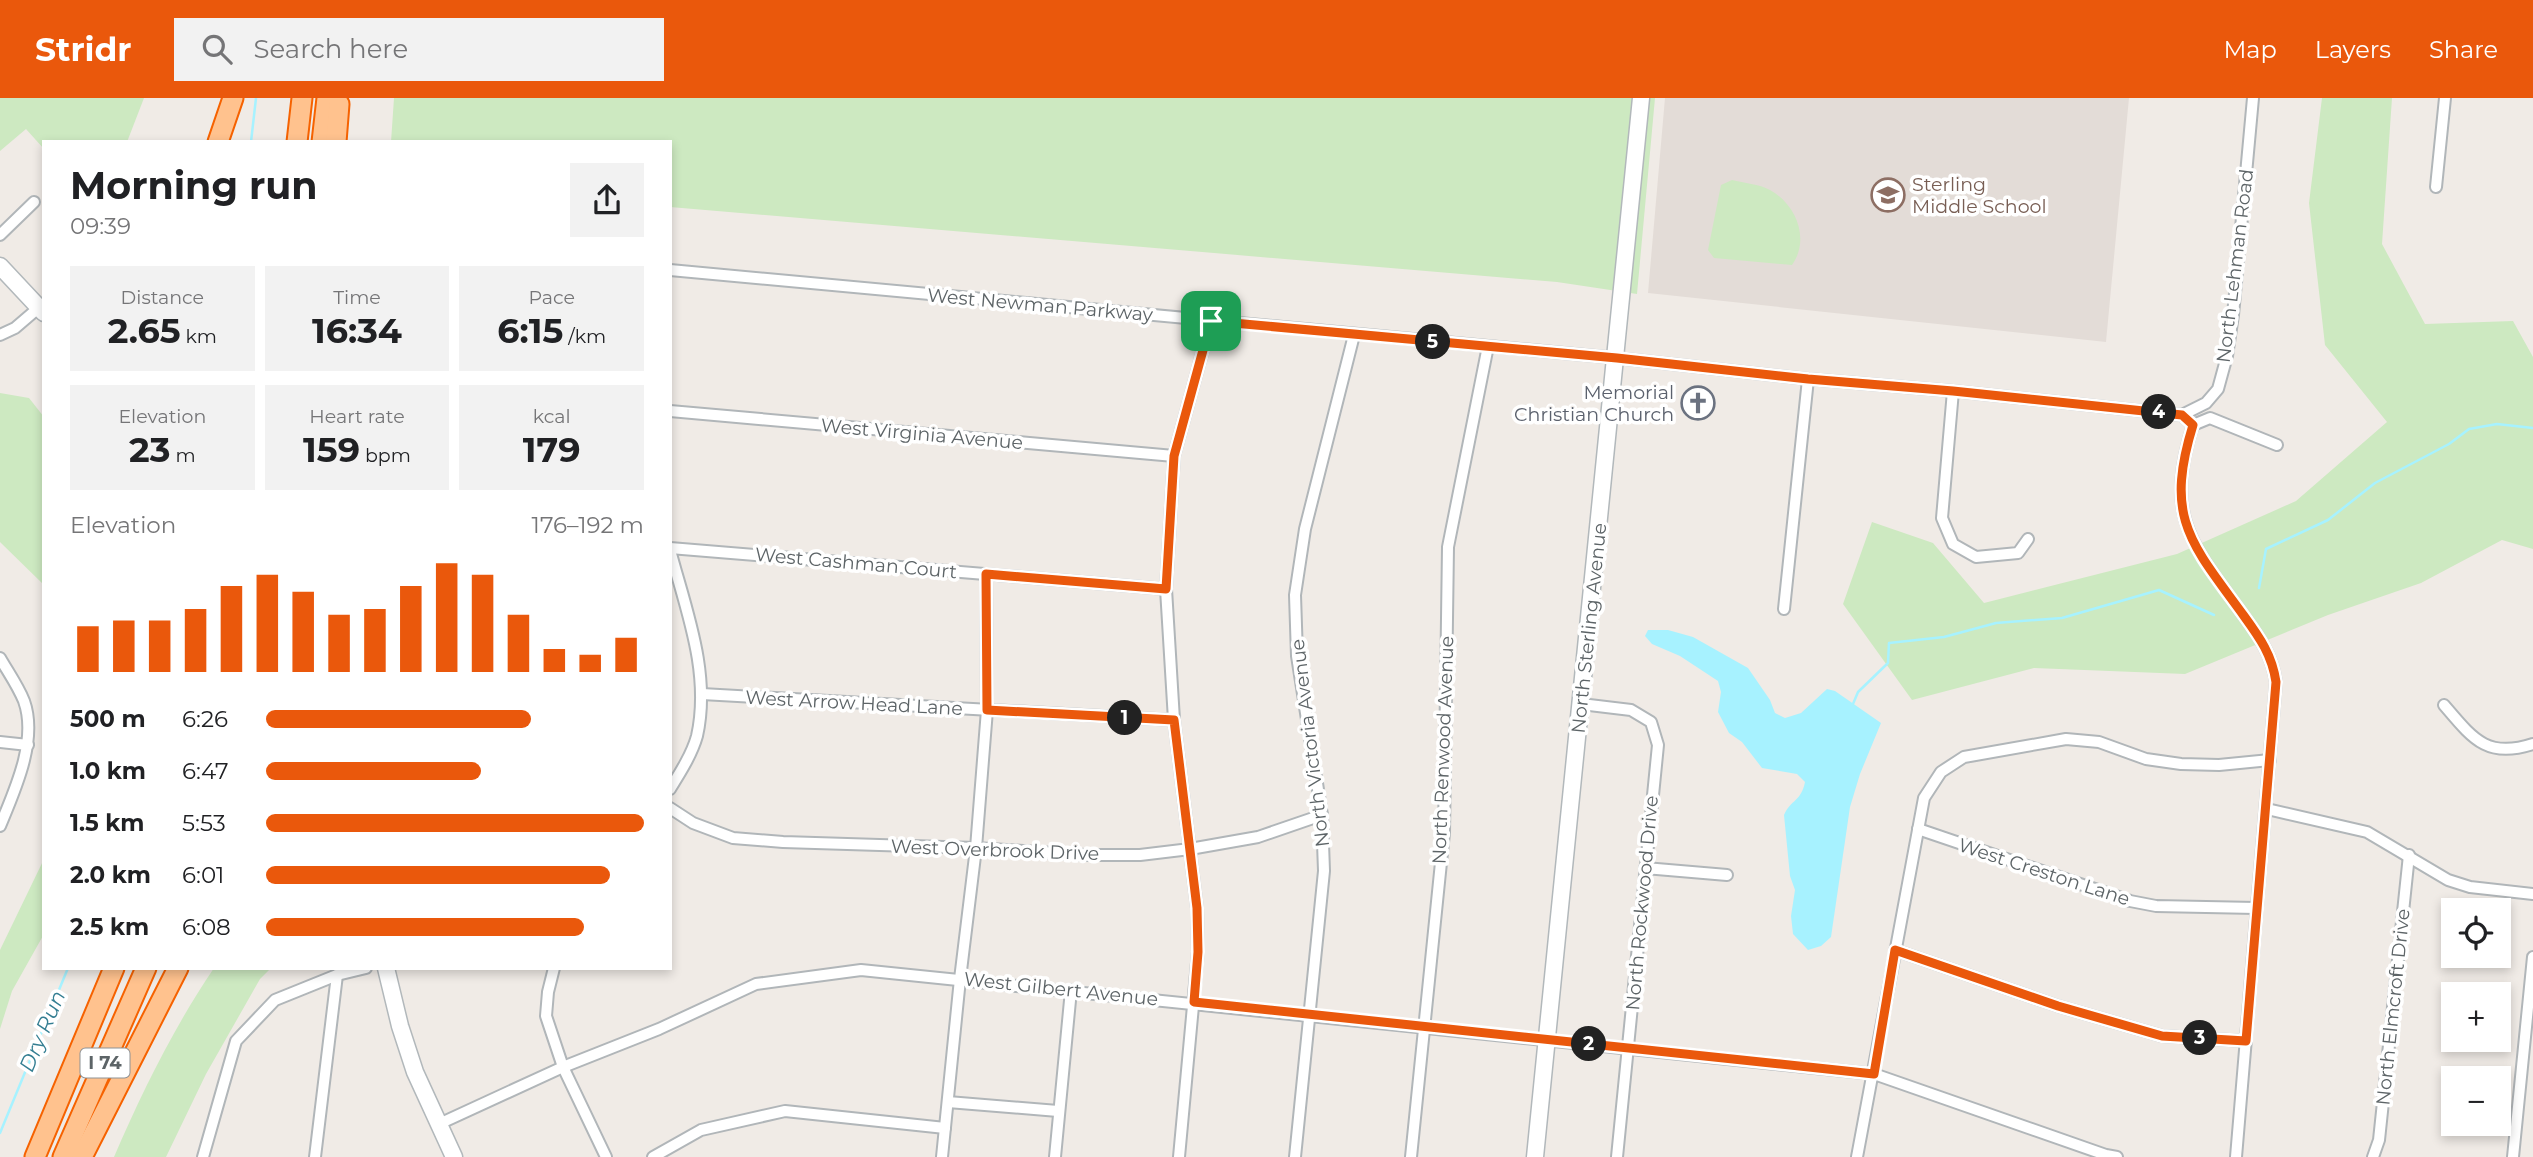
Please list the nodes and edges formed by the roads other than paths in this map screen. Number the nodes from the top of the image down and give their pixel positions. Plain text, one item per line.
1 (233, 98) edge
2 (302, 98) edge
3 (327, 98) edge
4 (340, 98) edge
5 (1642, 98) edge
6 (2253, 98) edge
7 (2445, 98) edge
8 (219, 140) edge
9 (297, 140) edge
10 (322, 140) edge
11 (336, 140) edge
12 (2436, 187) dead end
13 (34, 202) dead end
14 (0, 235) edge
15 (0, 257) edge
16 (0, 266) edge
17 (672, 270) edge
18 (42, 305) edge
19 (42, 305) edge
20 (42, 307) edge
21 (1211, 321) junction
22 (0, 335) edge
23 (1354, 335) junction
24 (1488, 346) junction
25 (1617, 358) junction
26 (1808, 379) junction
27 (1953, 391) junction
28 (672, 411) edge
29 (2182, 415) junction
30 (2193, 425) junction
31 (2277, 445) dead end
32 (1174, 456) junction
33 (2028, 539) dead end
34 (672, 549) edge
35 (672, 557) edge
36 (986, 574) junction
37 (1166, 589) junction
38 (1784, 609) dead end
39 (0, 658) edge
40 (702, 694) junction
41 (1581, 704) junction
42 (2445, 705) dead end
43 (987, 710) junction
44 (1174, 720) junction
45 (0, 742) edge
46 (2533, 744) edge
47 (28, 745) junction
48 (2270, 760) junction
49 (672, 785) edge
50 (672, 809) edge
51 (2267, 809) junction
52 (1322, 815) junction
53 (0, 826) edge
54 (1918, 829) junction
55 (976, 848) junction
56 (1190, 849) junction
57 (2409, 855) junction
58 (1645, 868) junction
59 (1727, 875) dead end
60 (2533, 894) edge
61 (2256, 908) junction
62 (1895, 950) junction
63 (2533, 957) edge
64 (102, 970) edge
65 (113, 970) edge
66 (145, 970) edge
67 (177, 970) edge
68 (358, 970) edge
69 (386, 970) edge
70 (554, 970) edge
71 (337, 975) junction
72 (960, 979) junction
73 (1071, 990) junction
74 (1194, 1002) junction
75 (1309, 1016) junction
76 (1425, 1027) junction
77 (1546, 1040) junction
78 (2246, 1041) junction
79 (1629, 1048) junction
80 (563, 1067) junction
81 (1874, 1074) junction
82 (948, 1102) junction
83 (1058, 1111) junction
84 (439, 1124) junction
85 (946, 1128) junction
86 (449, 1155) edge
87 (32, 1157) edge
88 (62, 1157) edge
89 (82, 1157) edge
90 (203, 1157) edge
91 (315, 1157) edge
92 (606, 1157) edge
93 (653, 1157) edge
94 (942, 1157) edge
95 (1055, 1157) edge
96 (1179, 1157) edge
97 (1295, 1157) edge
98 (1412, 1157) edge
99 (1535, 1157) edge
100 (1617, 1157) edge
101 (1857, 1157) edge
102 (2117, 1157) edge
103 (2236, 1157) edge
104 (2373, 1157) edge
105 (2513, 1157) edge

1 - 8 highway
2 - 9 highway
3 - 10 highway
4 - 11 highway
5 - 25 main road, North Sterling Avenue
6 - 29 street, North Lehman Road
7 - 12 street
13 - 14 street
15 - 18 main road
16 - 19 main road
17 - 21 street, West Newman Parkway
20 - 22 street
21 - 23 street, West Newman Parkway
21 - 32 street
23 - 24 street, West Newman Parkway
23 - 52 street, North Victoria Avenue
24 - 25 street, West Newman Parkway
24 - 76 street, North Renwood Avenue
25 - 26 street, West Newman Parkway
25 - 41 main road, North Sterling Avenue
26 - 27 street, West Newman Parkway
26 - 38 street
27 - 29 street, West Newman Parkway
27 - 33 street
28 - 32 street, West Virginia Avenue
29 - 30 street
30 - 31 street
30 - 48 street
32 - 37 street
34 - 36 street, West Cashman Court
35 - 40 street
36 - 37 street, West Cashman Court
36 - 43 street
37 - 44 street
39 - 47 street
40 - 43 street, West Arrow Head Lane
40 - 49 street
41 - 58 street, North Rockwood Drive
41 - 77 main road, North Sterling Avenue
42 - 46 street
43 - 44 street, West Arrow Head Lane
43 - 55 street
44 - 56 street
45 - 47 street
47 - 53 street
48 - 51 street
48 - 54 street
50 - 55 street, West Overbrook Drive
51 - 57 street
51 - 61 street
52 - 56 street, West Overbrook Drive
52 - 75 street, North Victoria Avenue
54 - 61 street, West Creston Lane
54 - 62 street
55 - 56 street, West Overbrook Drive
55 - 72 street
56 - 74 street
57 - 60 street
57 - 104 street, North Elmcroft Drive
58 - 59 street
58 - 79 street, North Rockwood Drive
61 - 78 street
62 - 78 street
62 - 81 street
63 - 105 street
64 - 87 highway
65 - 87 highway, I 74
66 - 88 highway, I 74
67 - 89 highway
68 - 71 street
69 - 84 main road
70 - 80 street
71 - 90 street
71 - 91 street
72 - 73 street, West Gilbert Avenue
72 - 80 street, West Gilbert Avenue
72 - 82 street
73 - 74 street, West Gilbert Avenue
73 - 83 street
74 - 75 street, West Gilbert Avenue
74 - 96 street
75 - 76 street, West Gilbert Avenue
75 - 97 street, North Victoria Avenue
76 - 77 street, West Gilbert Avenue
76 - 98 street, North Renwood Avenue
77 - 79 street, West Gilbert Avenue
77 - 99 main road, North Sterling Avenue
78 - 103 street
79 - 81 street, West Gilbert Avenue
79 - 100 street, North Rockwood Drive
80 - 84 street, West Gilbert Avenue
80 - 92 street
81 - 101 street
81 - 102 street, West Gilbert Avenue
82 - 83 street
82 - 85 street
83 - 95 street
84 - 86 main road
85 - 93 street
85 - 94 street

